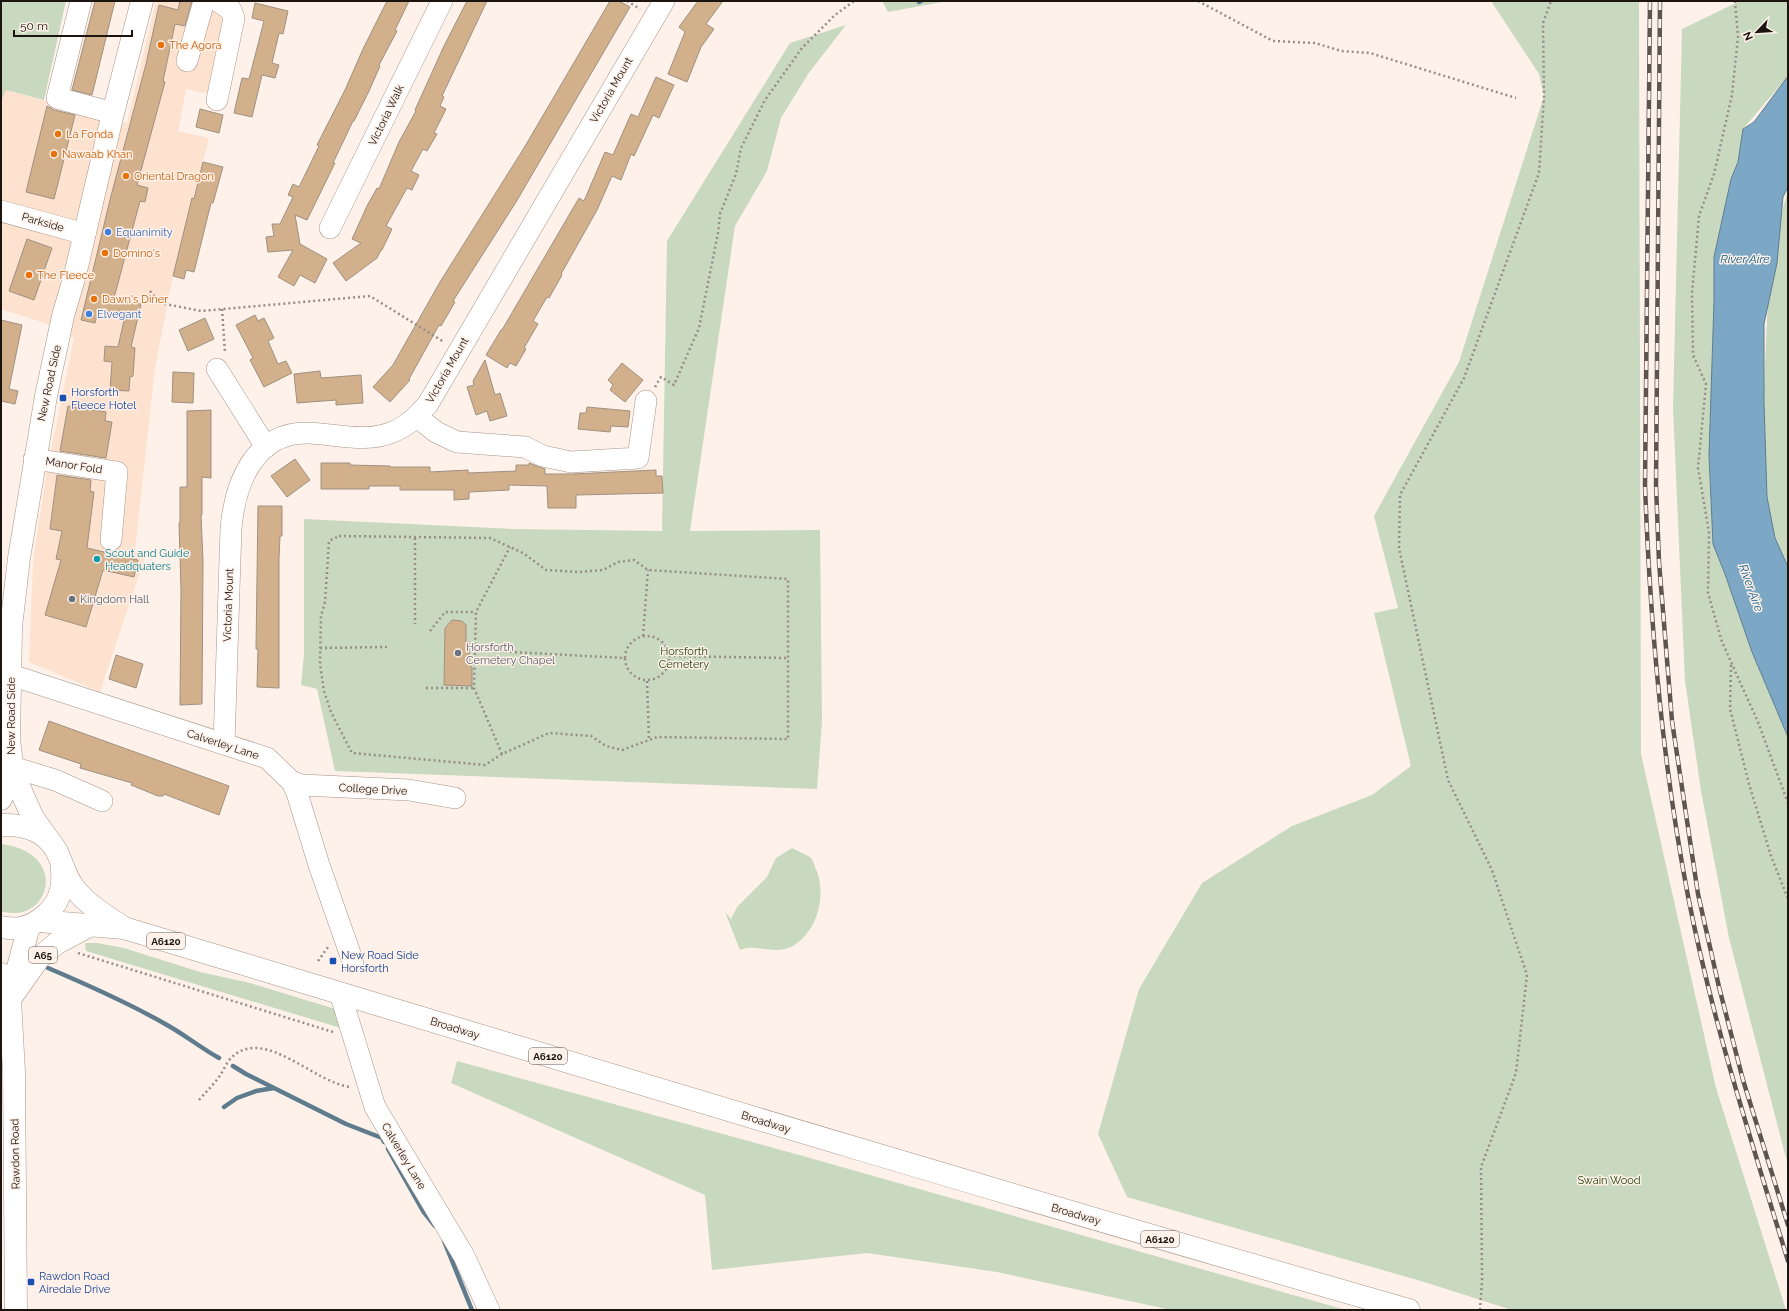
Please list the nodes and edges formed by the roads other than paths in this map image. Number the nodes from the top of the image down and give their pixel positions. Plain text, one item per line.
1 (81, 1) edge
2 (142, 1) edge
3 (204, 1) edge
4 (218, 1) edge
5 (442, 1) edge
6 (664, 1) edge
7 (187, 61) dead end
8 (217, 100) dead end
9 (113, 113) junction
10 (1, 210) edge
11 (330, 228) dead end
12 (85, 234) junction
13 (217, 369) road end
14 (646, 401) road end
15 (416, 417) junction
16 (266, 447) junction
17 (34, 459) junction
18 (111, 540) dead end
19 (7, 616) edge
20 (7, 662) edge
21 (224, 744) junction
22 (12, 770) junction
23 (292, 782) junction
24 (455, 798) dead end
25 (1, 799) edge
26 (102, 801) dead end
27 (1, 825) edge
28 (48, 839) junction
29 (62, 867) junction
30 (33, 923) junction
31 (89, 926) junction
32 (1, 927) edge
33 (124, 928) junction
34 (353, 962) dead end
35 (1, 974) edge
36 (340, 993) junction
37 (10, 999) junction
38 (8, 1072) edge
39 (9, 1280) edge
40 (16, 1310) edge
41 (489, 1310) edge
42 (1409, 1310) edge

1 - 9 street
2 - 9 main road, New Road Side
3 - 7 street
4 - 8 street
5 - 11 street, Victoria Walk
6 - 15 street, Victoria Mount
9 - 12 main road, New Road Side
10 - 12 street, Parkside
12 - 17 main road, New Road Side
13 - 16 street
14 - 15 street
15 - 16 street, Victoria Mount
16 - 21 street, Victoria Mount
17 - 18 street, Manor Fold
17 - 19 main road, New Road Side
19 - 20 main road, New Road Side
20 - 21 street, Calverley Lane
20 - 22 main road, New Road Side
21 - 23 street, Calverley Lane
22 - 25 main road
22 - 26 street
22 - 28 main road, New Road Side
23 - 24 street, College Drive
23 - 34 street, Calverley Lane
27 - 28 main road
28 - 29 main road, New Road Side
29 - 30 main road
29 - 33 main road, A6120
30 - 31 main road, A6120
30 - 32 main road
30 - 37 main road, Rawdon Road / A65
31 - 33 main road, A6120
31 - 37 main road, A65
33 - 36 main road, Broadway / A6120
35 - 37 main road, Rawdon Road / A65
36 - 41 street, Calverley Lane
36 - 42 main road, Broadway / A6120
37 - 38 main road, Rawdon Road / A65
38 - 39 main road, Rawdon Road / A65
39 - 40 main road, Rawdon Road / A65

